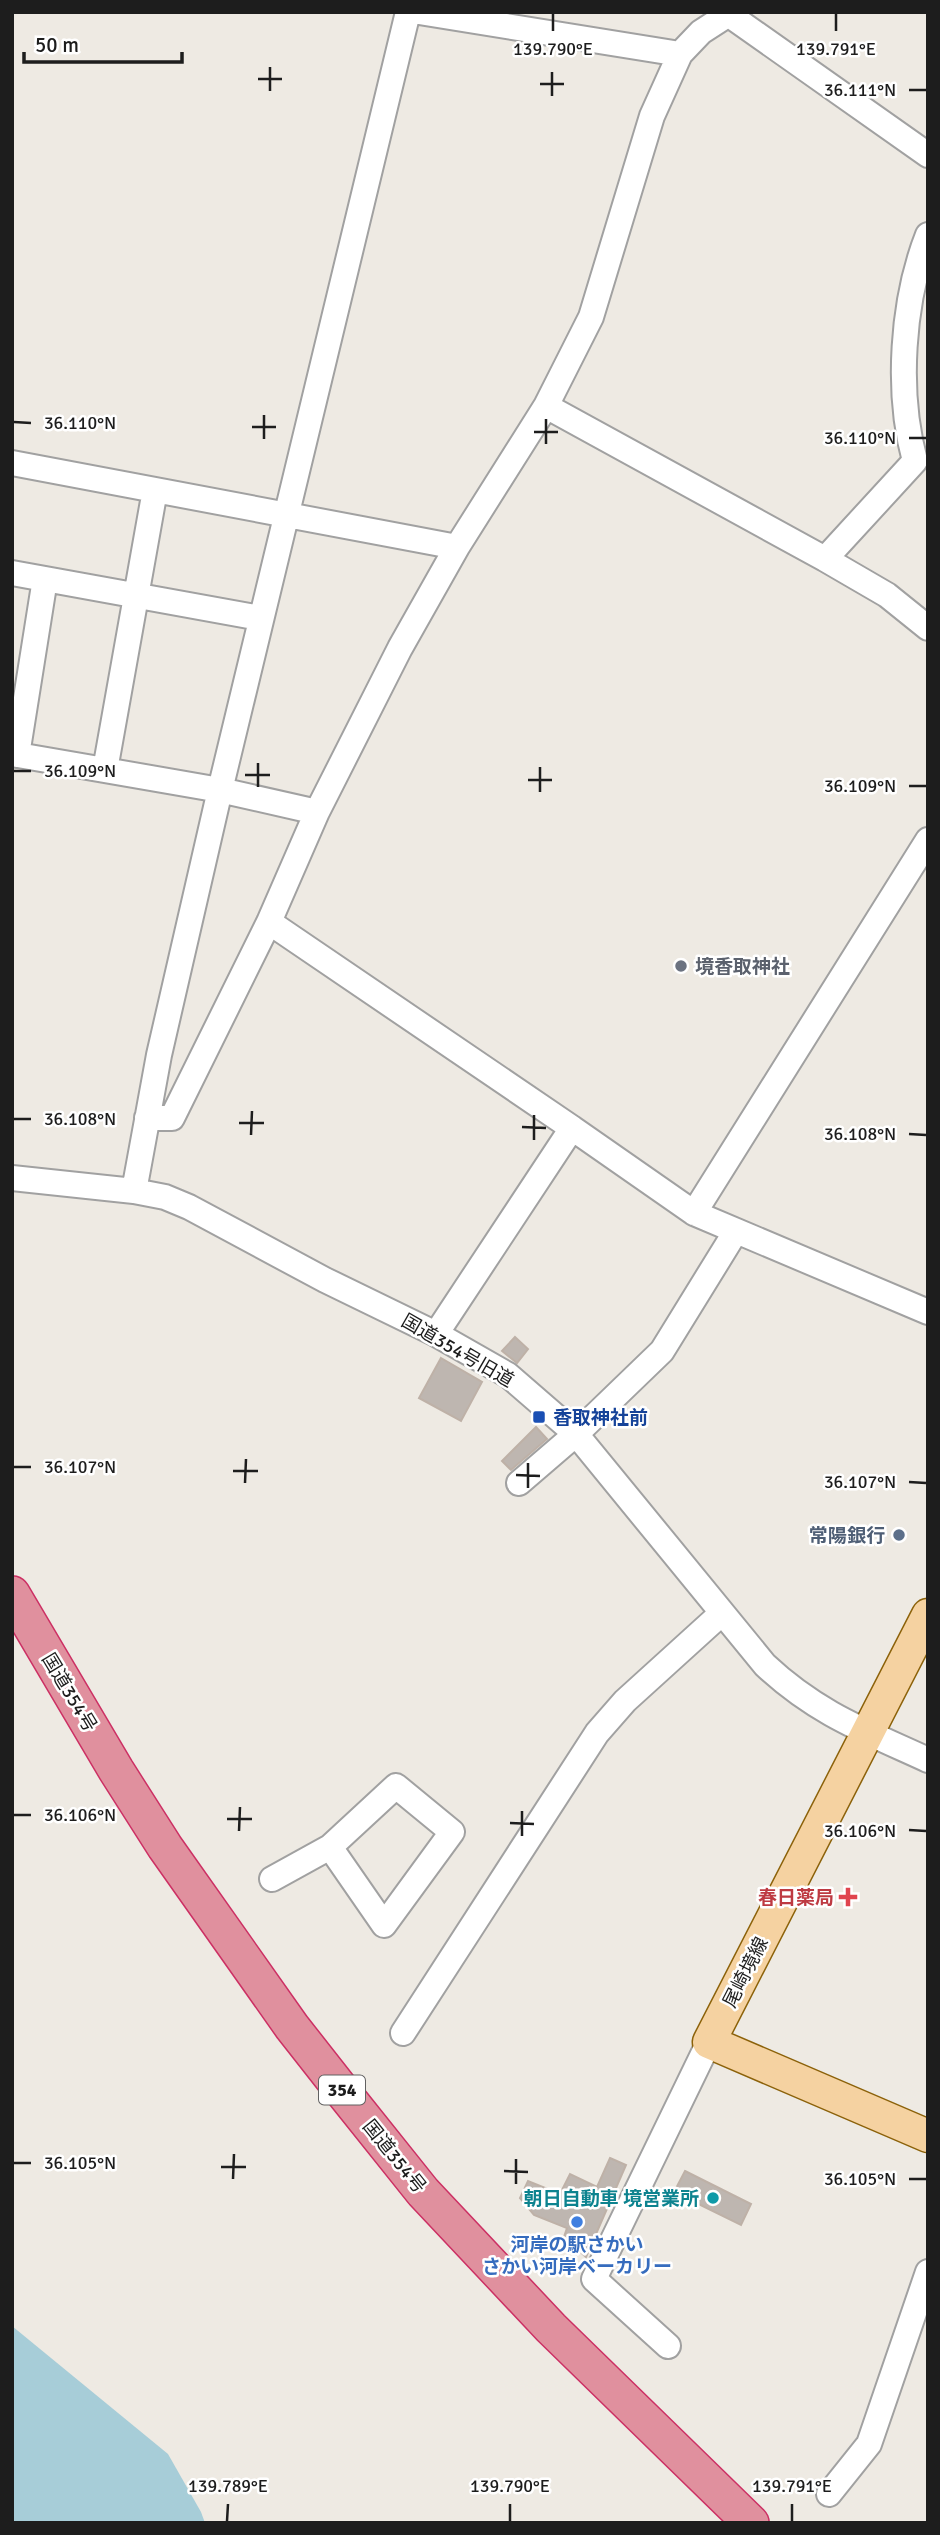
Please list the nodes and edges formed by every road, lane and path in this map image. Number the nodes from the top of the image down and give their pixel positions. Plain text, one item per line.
1 (408, 12) edge
2 (419, 12) edge
3 (730, 13) edge
4 (680, 54) junction
5 (928, 155) edge
6 (928, 235) edge
7 (546, 406) junction
8 (12, 463) edge
9 (155, 490) junction
10 (285, 514) junction
11 (457, 547) junction
12 (825, 559) junction
13 (12, 573) edge
14 (45, 579) junction
15 (136, 595) junction
16 (260, 618) junction
17 (928, 628) edge
18 (14, 754) edge
19 (105, 770) junction
20 (220, 790) junction
21 (317, 812) junction
22 (928, 841) edge
23 (269, 922) junction
24 (147, 1118) junction
25 (572, 1128) junction
26 (12, 1178) edge
27 (134, 1191) junction
28 (694, 1213) junction
29 (736, 1231) junction
30 (928, 1312) edge
31 (436, 1334) junction
32 (576, 1434) junction
33 (519, 1483) dead end
34 (12, 1594) edge
35 (722, 1614) junction
36 (928, 1615) edge
37 (868, 1733) junction
38 (928, 1760) edge
39 (330, 1847) junction
40 (272, 1879) dead end
41 (403, 2033) dead end
42 (709, 2042) junction
43 (928, 2136) edge
44 (928, 2272) edge
45 (668, 2346) dead end
46 (829, 2494) dead end
47 (751, 2523) edge

1 - 10 street
2 - 4 street
3 - 4 street
3 - 5 street
4 - 7 street
6 - 12 street
7 - 11 street
7 - 12 street
8 - 9 street
9 - 10 street
9 - 15 street
10 - 11 street
10 - 16 street
11 - 21 street
12 - 17 street
13 - 14 street
14 - 15 street
14 - 18 street
15 - 16 street
15 - 19 street
16 - 20 street
18 - 19 street
19 - 20 street
20 - 21 street
20 - 24 street
21 - 23 street
22 - 28 street
23 - 24 street
23 - 25 street
24 - 27 street
25 - 28 street
25 - 31 street
26 - 27 street, 国道354号旧道
27 - 31 street, 国道354号旧道
28 - 29 street
29 - 30 street
29 - 32 street
31 - 32 street, 国道354号旧道
32 - 33 street
32 - 35 street, 国道354号旧道
34 - 47 highway, 国道354号 / 354
35 - 37 street, 国道354号旧道
35 - 41 street
36 - 37 main road, 尾崎境線
37 - 38 street, 国道354号旧道
37 - 42 main road, 尾崎境線
39 - 39 street
39 - 40 street
42 - 43 main road
42 - 45 street
44 - 46 street

